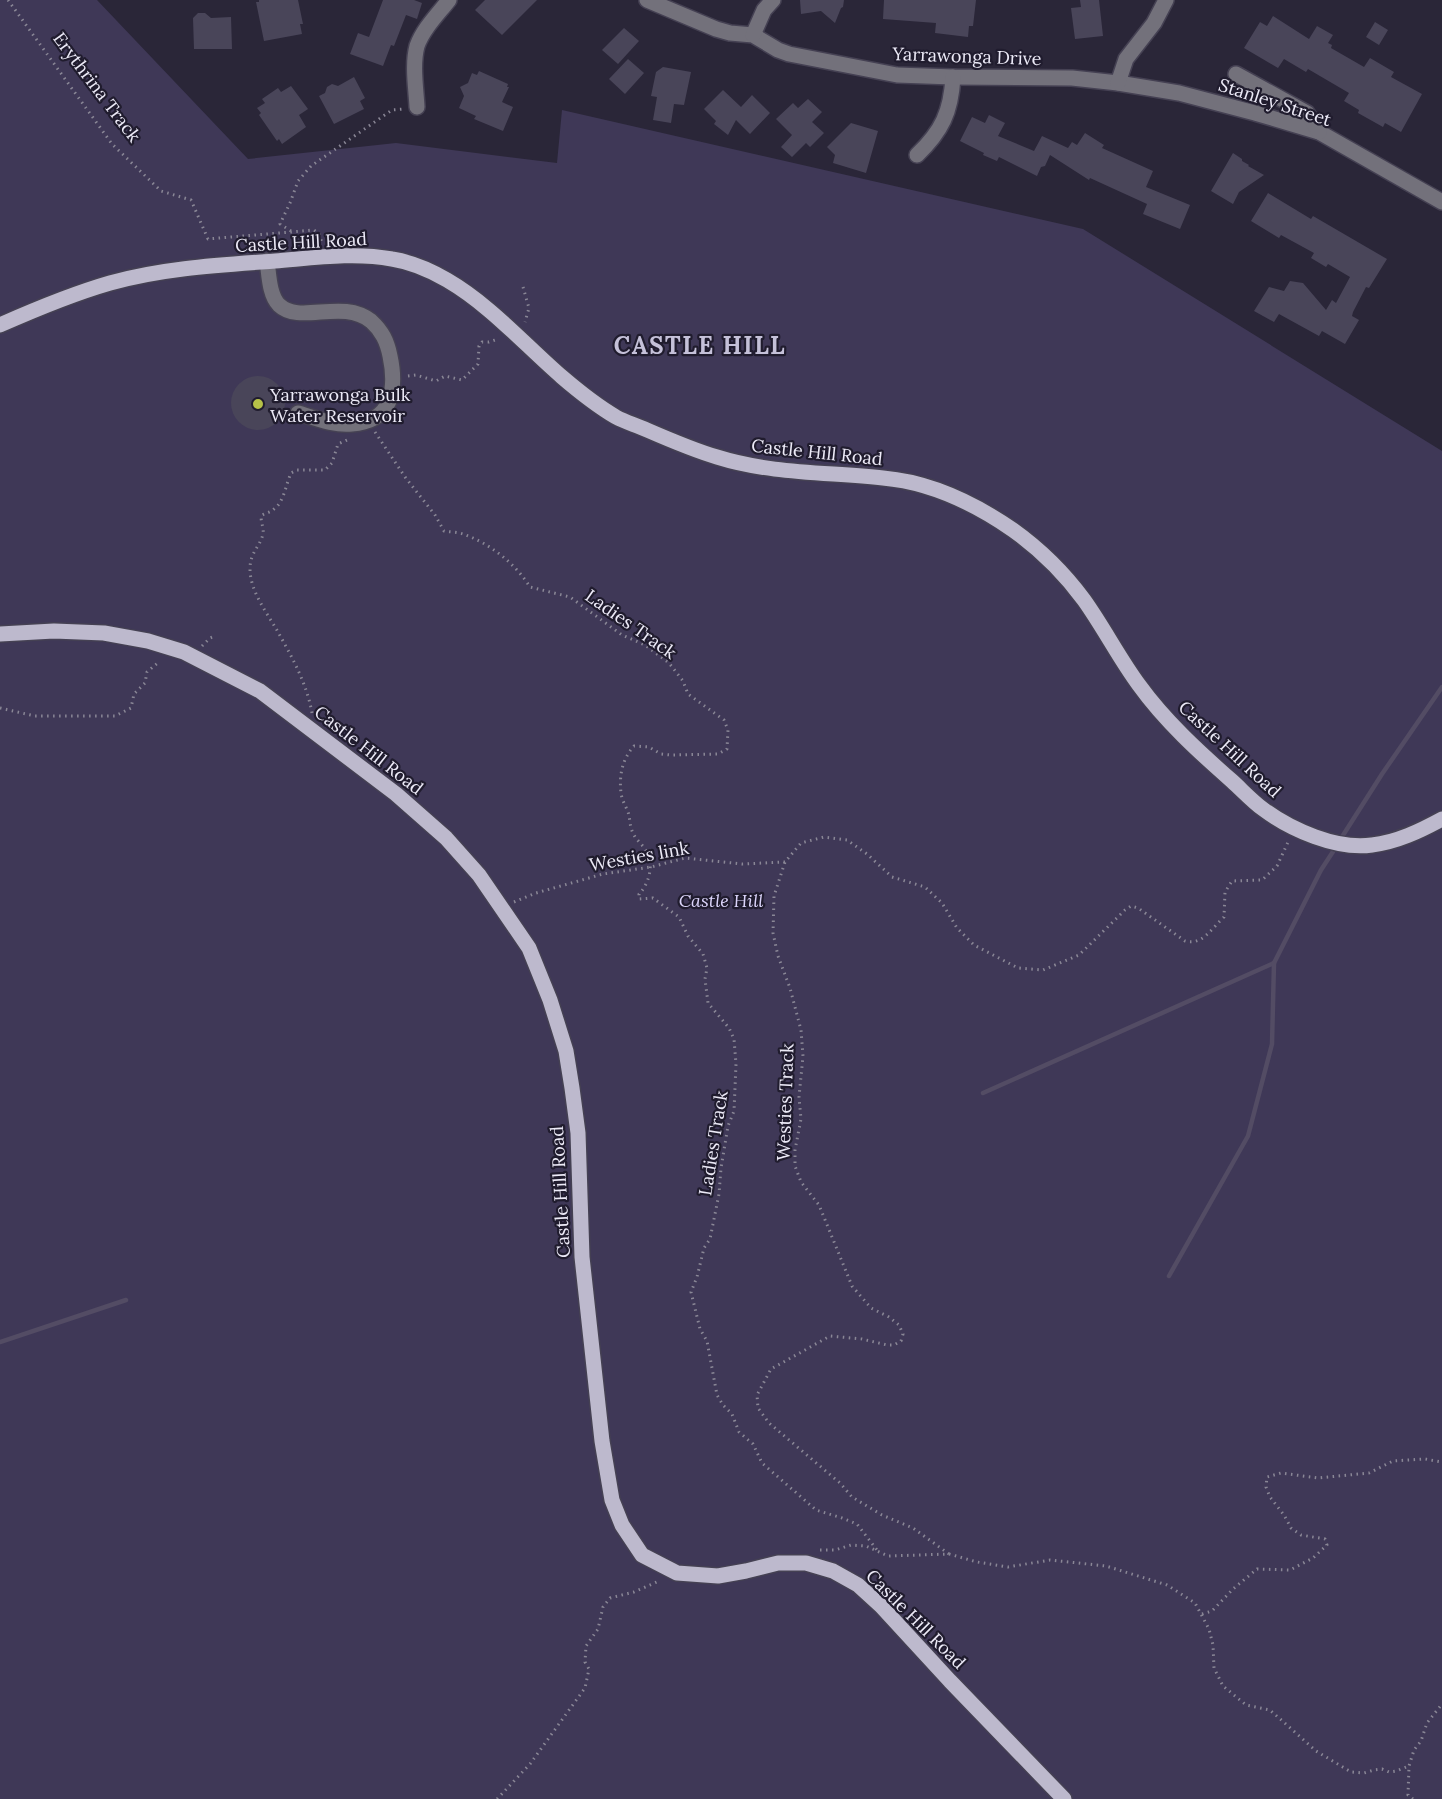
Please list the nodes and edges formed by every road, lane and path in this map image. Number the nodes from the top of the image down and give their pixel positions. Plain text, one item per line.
1 (8, 0) edge
2 (449, 0) edge
3 (647, 0) edge
4 (773, 0) edge
5 (1166, 0) edge
6 (753, 35) junction
7 (1236, 74) dead end
8 (953, 77) junction
9 (1119, 83) junction
10 (417, 107) joint
11 (1319, 132) junction
12 (917, 155) dead end
13 (1442, 202) edge
14 (314, 230) dead end
15 (292, 232) junction
16 (267, 261) junction
17 (523, 287) dead end
18 (0, 325) edge
19 (517, 335) junction
20 (392, 387) junction
21 (298, 413) dead end
22 (366, 422) junction
23 (349, 425) junction
24 (0, 634) edge
25 (184, 652) junction
26 (0, 708) edge
27 (317, 735) junction
28 (1442, 819) edge
29 (1295, 828) junction
30 (785, 862) junction
31 (651, 867) junction
32 (501, 907) junction
33 (1442, 1462) edge
34 (816, 1550) dead end
35 (877, 1550) junction
36 (949, 1554) junction
37 (677, 1573) junction
38 (1202, 1614) junction
39 (1442, 1704) edge
40 (1409, 1766) junction
41 (497, 1799) edge
42 (1064, 1799) edge
43 (1413, 1799) edge

1 - 15 path, Erythrina Track
2 - 10 street
3 - 6 street, Yarrawonga Drive
4 - 6 street
5 - 9 street
6 - 8 street, Yarrawonga Drive
7 - 11 street
8 - 9 street, Yarrawonga Drive
8 - 12 street
9 - 11 street, Stanley Street
10 - 15 path
11 - 13 street, Stanley Street
14 - 15 path, Erythrina Track
16 - 18 main road, Castle Hill Road
16 - 19 main road, Castle Hill Road
16 - 20 street
17 - 19 path
19 - 20 path
19 - 29 main road, Castle Hill Road
20 - 22 street
21 - 23 street
22 - 23 street
22 - 31 path, Ladies Track
23 - 27 path
24 - 25 main road, Castle Hill Road
25 - 26 path
25 - 27 main road, Castle Hill Road
27 - 32 main road, Castle Hill Road
28 - 29 main road, Castle Hill Road
29 - 30 path, Westies Track
30 - 31 path, Westies link
30 - 36 path, Westies Track
31 - 32 path, Westies link
31 - 35 path, Ladies Track
32 - 37 main road, Castle Hill Road
33 - 38 path
34 - 35 path
35 - 36 path
36 - 38 path
37 - 41 path
37 - 42 main road, Castle Hill Road
38 - 40 path
39 - 40 path
40 - 43 path

